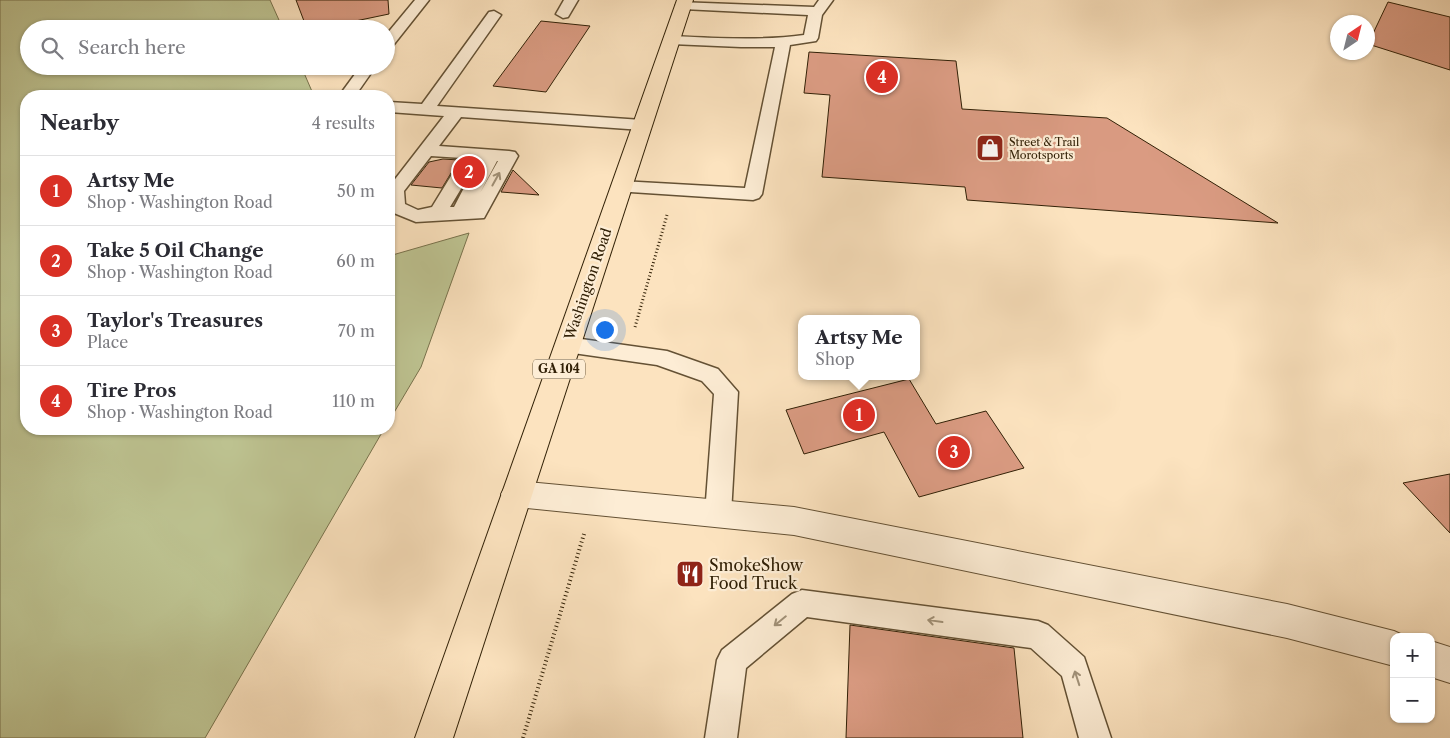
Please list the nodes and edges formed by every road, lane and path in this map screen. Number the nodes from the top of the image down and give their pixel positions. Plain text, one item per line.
1 (422, 0) edge
2 (571, 0) edge
3 (684, 2) edge
4 (780, 4) edge
5 (822, 5) edge
6 (563, 14) dead end
7 (494, 15) dead end
8 (395, 34) edge
9 (671, 40) junction
10 (783, 42) junction
11 (363, 75) edge
12 (352, 90) edge
13 (395, 107) edge
14 (426, 110) junction
15 (456, 112) junction
16 (642, 125) junction
17 (426, 150) junction
18 (483, 154) junction
19 (621, 187) junction
20 (674, 190) junction
21 (416, 216) junction
22 (567, 346) junction
23 (628, 353) junction
24 (517, 494) junction
25 (593, 502) junction
26 (718, 514) junction
27 (1390, 648) edge
28 (1435, 660) edge
29 (1450, 665) edge
30 (1094, 731) edge
31 (434, 738) edge
32 (523, 738) edge
33 (721, 738) edge

1 - 8 lane
2 - 6 lane
3 - 4 lane
3 - 9 main road, Washington Road / GA 104
4 - 5 lane
5 - 10 lane
7 - 14 lane
9 - 10 lane
9 - 16 main road, Washington Road / GA 104
10 - 20 lane
11 - 12 lane
13 - 14 lane
14 - 15 lane
15 - 16 lane
15 - 17 lane
16 - 19 main road, Washington Road / GA 104
17 - 18 lane
17 - 21 lane
18 - 21 lane
21 -> 18 lane
19 - 20 lane
19 - 22 main road, Washington Road / GA 104
20 - 23 path
22 - 23 lane
22 - 24 main road, Washington Road / GA 104
23 - 26 lane
24 - 25 street
24 - 31 main road, Washington Road / GA 104
25 - 26 street
25 - 32 path
26 - 27 street
28 - 29 street
30 -> 33 lane

